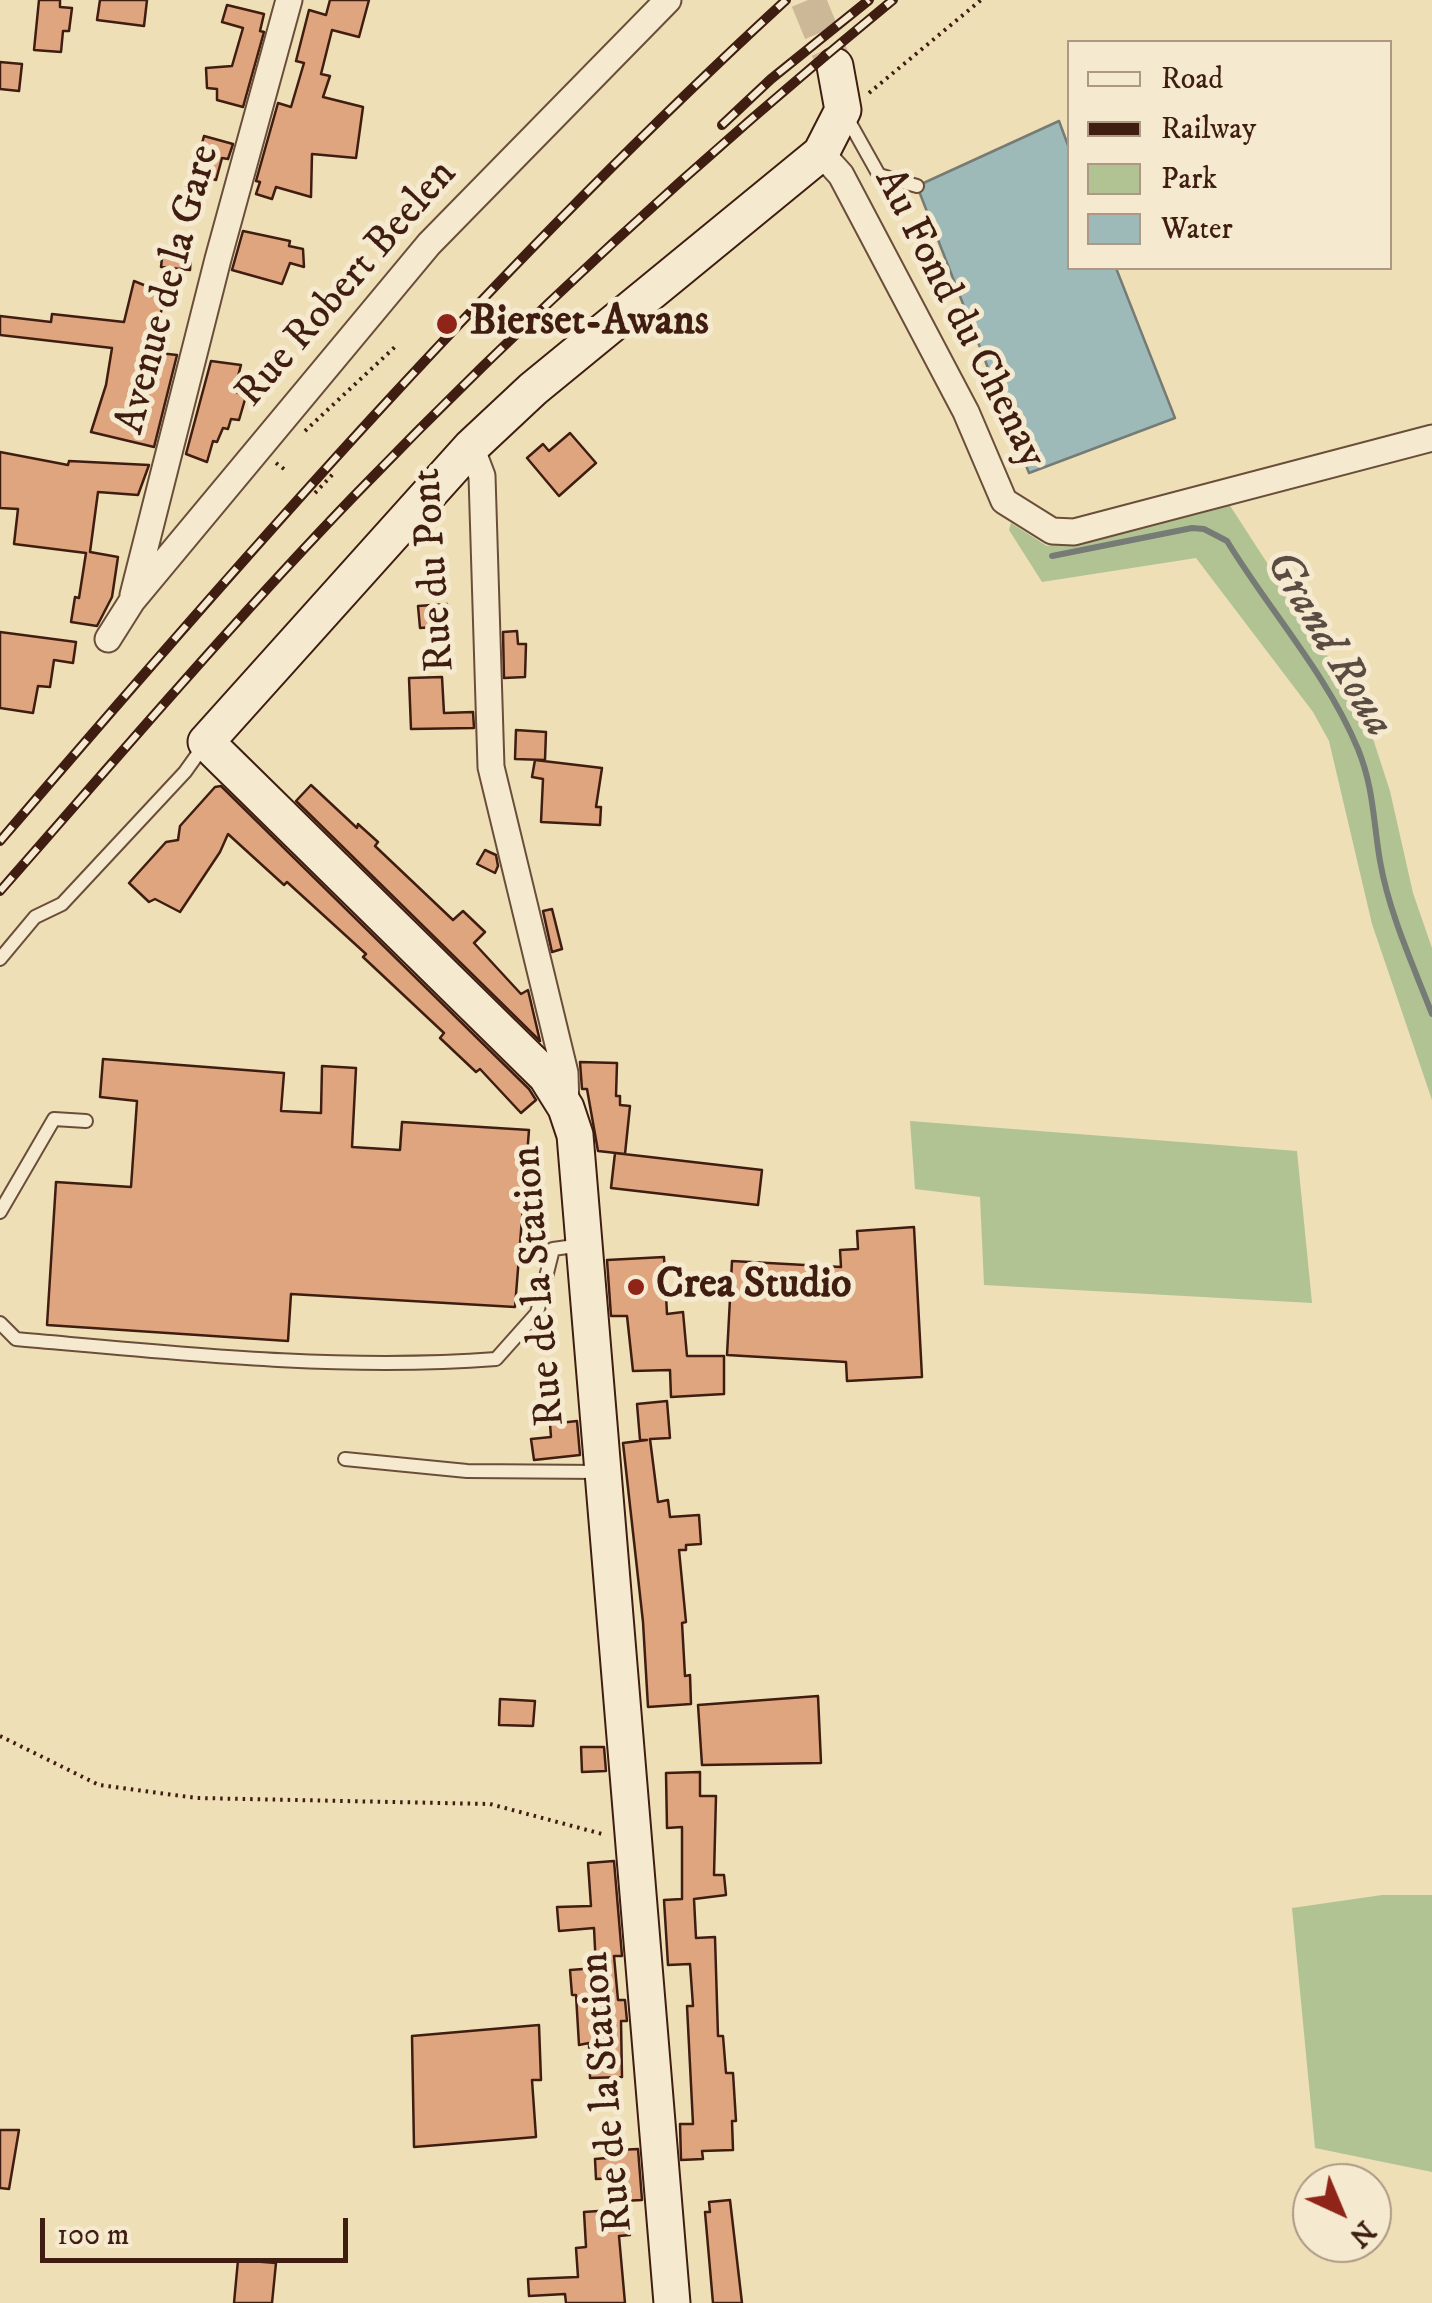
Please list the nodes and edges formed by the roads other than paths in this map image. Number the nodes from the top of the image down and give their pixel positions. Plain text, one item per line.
1 (288, 0) edge
2 (668, 0) edge
3 (835, 66) tunnel mouth
4 (843, 110) junction
5 (821, 153) junction
6 (918, 186) dead end
7 (1432, 438) edge
8 (471, 447) junction
9 (132, 601) junction
10 (108, 639) dead end
11 (206, 742) junction
12 (0, 959) edge
13 (566, 1108) junction
14 (86, 1121) dead end
15 (0, 1212) edge
16 (585, 1244) junction
17 (0, 1322) edge
18 (345, 1460) dead end
19 (604, 1472) junction
20 (672, 2303) edge

1 - 9 street, Avenue de la Gare
2 - 9 street, Rue Robert Beelen
3 - 4 street
4 - 5 street, Rue du Pont
4 - 6 lane
5 - 7 street, Au Fond du Chenay
5 - 8 street, Rue du Pont
8 - 11 street
8 - 13 street, Rue du Pont
9 - 10 street, Rue Robert Beelen
11 - 12 lane
11 - 13 street, Rue de la Station
13 - 16 street, Rue de la Station
14 - 15 lane
16 - 17 lane
16 - 19 street, Rue de la Station
18 - 19 lane
19 - 20 street, Rue de la Station

